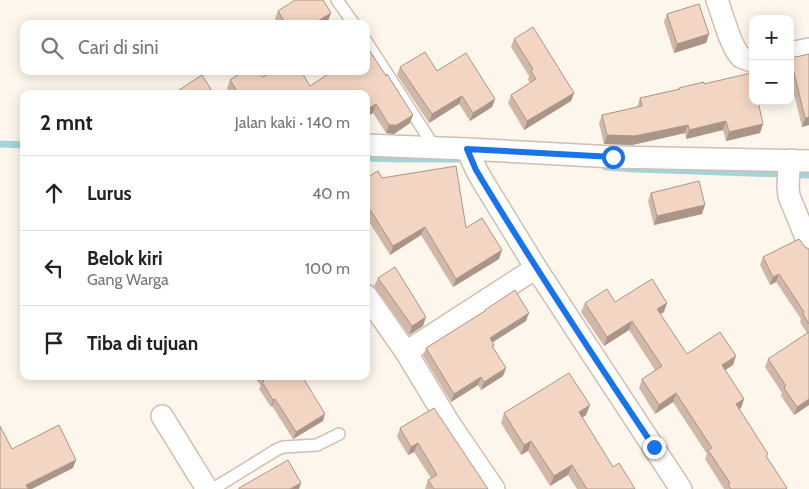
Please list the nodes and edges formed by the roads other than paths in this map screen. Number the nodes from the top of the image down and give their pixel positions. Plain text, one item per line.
1 (337, 0) edge
2 (717, 0) edge
3 (351, 20) edge
4 (370, 47) edge
5 (809, 49) edge
6 (794, 52) edge
7 (750, 60) edge
8 (370, 146) edge
9 (436, 148) junction
10 (471, 158) junction
11 (796, 180) edge
12 (809, 245) edge
13 (536, 268) junction
14 (370, 301) edge
15 (406, 352) junction
16 (162, 416) dead end
17 (339, 434) dead end
18 (207, 489) edge
19 (213, 489) edge
20 (494, 489) edge
21 (681, 489) edge

1 - 3 lane
2 - 7 street
4 - 9 lane
5 - 6 street
8 - 9 street
9 - 10 street
10 - 11 street
10 - 13 street
11 - 12 street
13 - 15 street
13 - 21 street
14 - 15 street
15 - 20 street
16 - 18 street
17 - 19 lane

